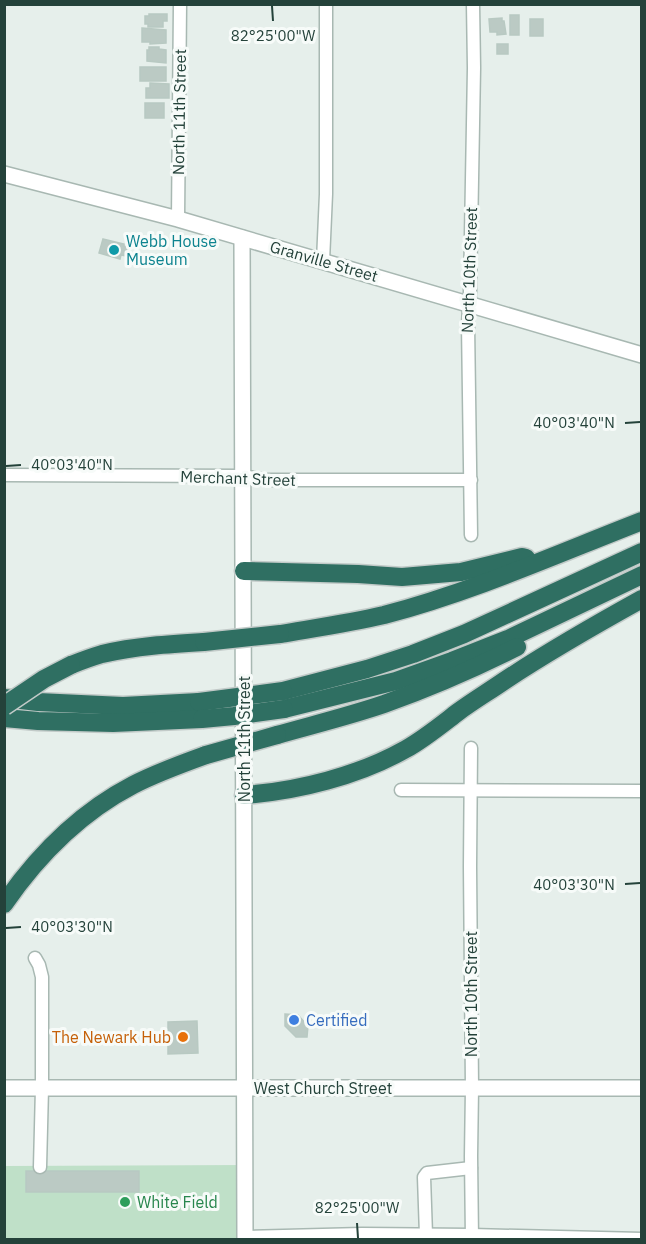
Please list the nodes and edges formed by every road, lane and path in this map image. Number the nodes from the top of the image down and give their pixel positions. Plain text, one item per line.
1 (180, 4) edge
2 (326, 4) edge
3 (473, 4) edge
4 (4, 174) edge
5 (178, 219) junction
6 (242, 238) junction
7 (323, 261) junction
8 (468, 305) junction
9 (642, 355) edge
10 (4, 475) edge
11 (243, 476) junction
12 (471, 480) junction
13 (642, 521) edge
14 (471, 535) dead end
15 (642, 552) edge
16 (543, 560) junction
17 (244, 571) junction
18 (642, 575) edge
19 (642, 599) edge
20 (557, 616) junction
21 (4, 698) edge
22 (284, 700) junction
23 (4, 706) edge
24 (200, 710) junction
25 (4, 718) edge
26 (471, 748) dead end
27 (401, 790) dead end
28 (471, 791) junction
29 (642, 791) edge
30 (243, 795) junction
31 (4, 904) edge
32 (35, 958) dead end
33 (4, 1088) edge
34 (42, 1088) junction
35 (244, 1088) junction
36 (472, 1088) junction
37 (642, 1088) edge
38 (40, 1167) dead end
39 (471, 1168) junction
40 (426, 1235) junction
41 (472, 1237) edge
42 (245, 1238) edge
43 (642, 1239) edge

1 - 5 street, North 11th Street
2 - 7 street
3 - 8 street, North 10th Street
4 - 5 street, Granville Street
5 - 6 street, Granville Street
6 - 7 street, Granville Street
6 - 11 street, North 11th Street
7 - 8 street, Granville Street
8 - 9 street, Granville Street
8 - 12 street, North 10th Street
10 - 11 street, Merchant Street
11 - 12 street, Merchant Street
11 - 17 street, North 11th Street
12 - 14 street, North 10th Street
13 - 16 highway
15 - 22 highway
16 - 17 highway
16 - 23 highway, bridge
17 - 30 street, North 11th Street
18 - 20 highway
19 - 30 highway
20 - 22 highway
20 - 31 highway, bridge
21 - 24 highway
22 - 24 highway, bridge
24 - 25 highway
26 - 28 street, North 10th Street
27 - 28 street
28 - 29 street
28 - 36 street, North 10th Street
30 - 35 street, North 11th Street
32 - 34 street
33 - 34 street, West Church Street
34 - 35 street, West Church Street
34 - 38 street
35 - 36 street, West Church Street
35 - 42 street, North 11th Street
36 - 37 street, West Church Street
36 - 39 street, North 10th Street
39 - 40 street
39 - 41 street, North 10th Street
40 - 41 street
40 - 42 street
41 - 43 street

